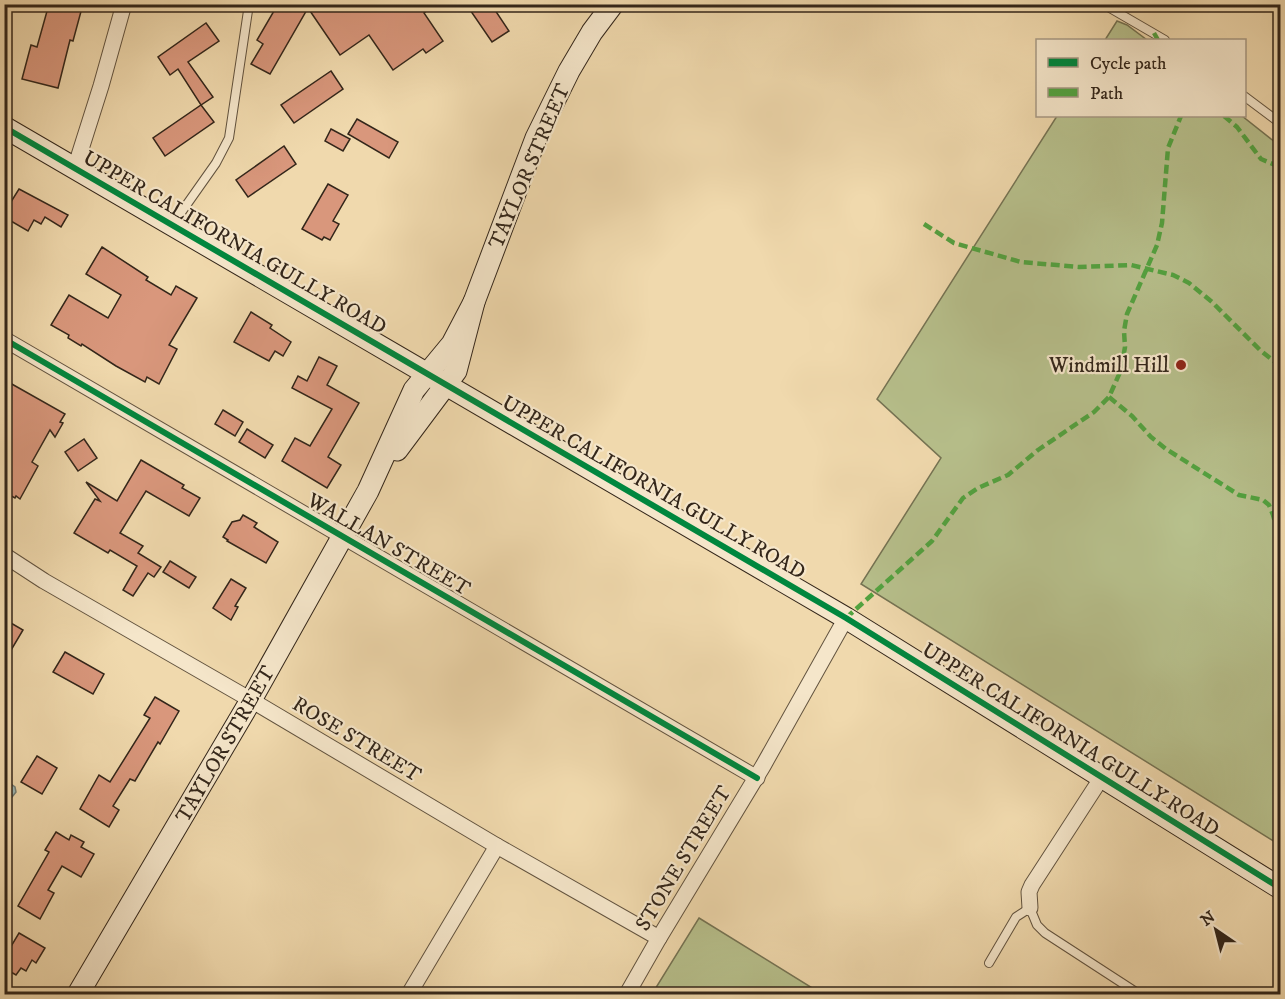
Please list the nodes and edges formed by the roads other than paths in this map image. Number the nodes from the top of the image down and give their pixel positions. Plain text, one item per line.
1 (124, 4) edge
2 (249, 4) edge
3 (613, 4) edge
4 (1102, 4) edge
5 (1163, 39) edge
6 (1246, 97) edge
7 (1281, 123) edge
8 (4, 127) edge
9 (75, 168) junction
10 (172, 225) junction
11 (474, 302) junction
12 (4, 339) edge
13 (427, 374) junction
14 (447, 386) junction
15 (368, 492) junction
16 (343, 536) junction
17 (4, 555) edge
18 (846, 618) junction
19 (251, 700) junction
20 (757, 777) junction
21 (1102, 777) junction
22 (496, 846) junction
23 (1281, 888) edge
24 (1030, 908) junction
25 (659, 938) junction
26 (989, 963) dead end
27 (78, 994) edge
28 (409, 994) edge
29 (627, 994) edge
30 (1139, 994) edge

1 - 9 street
2 - 10 lane
3 - 11 street, TAYLOR STREET
4 - 5 lane
6 - 7 lane
8 - 9 street, UPPER CALIFORNIA GULLY ROAD
9 - 10 street, UPPER CALIFORNIA GULLY ROAD
10 - 13 street, UPPER CALIFORNIA GULLY ROAD
11 - 13 street, TAYLOR STREET
11 - 14 street, TAYLOR STREET
12 - 16 street, WALLAN STREET
13 - 14 street, UPPER CALIFORNIA GULLY ROAD
13 - 15 street, TAYLOR STREET
14 - 15 street, TAYLOR STREET
14 - 18 street, UPPER CALIFORNIA GULLY ROAD
15 - 16 street, TAYLOR STREET
16 - 19 street, TAYLOR STREET
16 - 20 street, WALLAN STREET
17 - 19 street, ROSE STREET
18 - 20 street, STONE STREET
18 - 21 street, UPPER CALIFORNIA GULLY ROAD
19 - 22 street, ROSE STREET
19 - 27 street, TAYLOR STREET
20 - 25 street, STONE STREET
21 - 23 street, UPPER CALIFORNIA GULLY ROAD
21 - 24 street
22 - 25 street, ROSE STREET
22 - 28 street
24 - 26 lane
24 - 30 lane
25 - 29 street, STONE STREET

